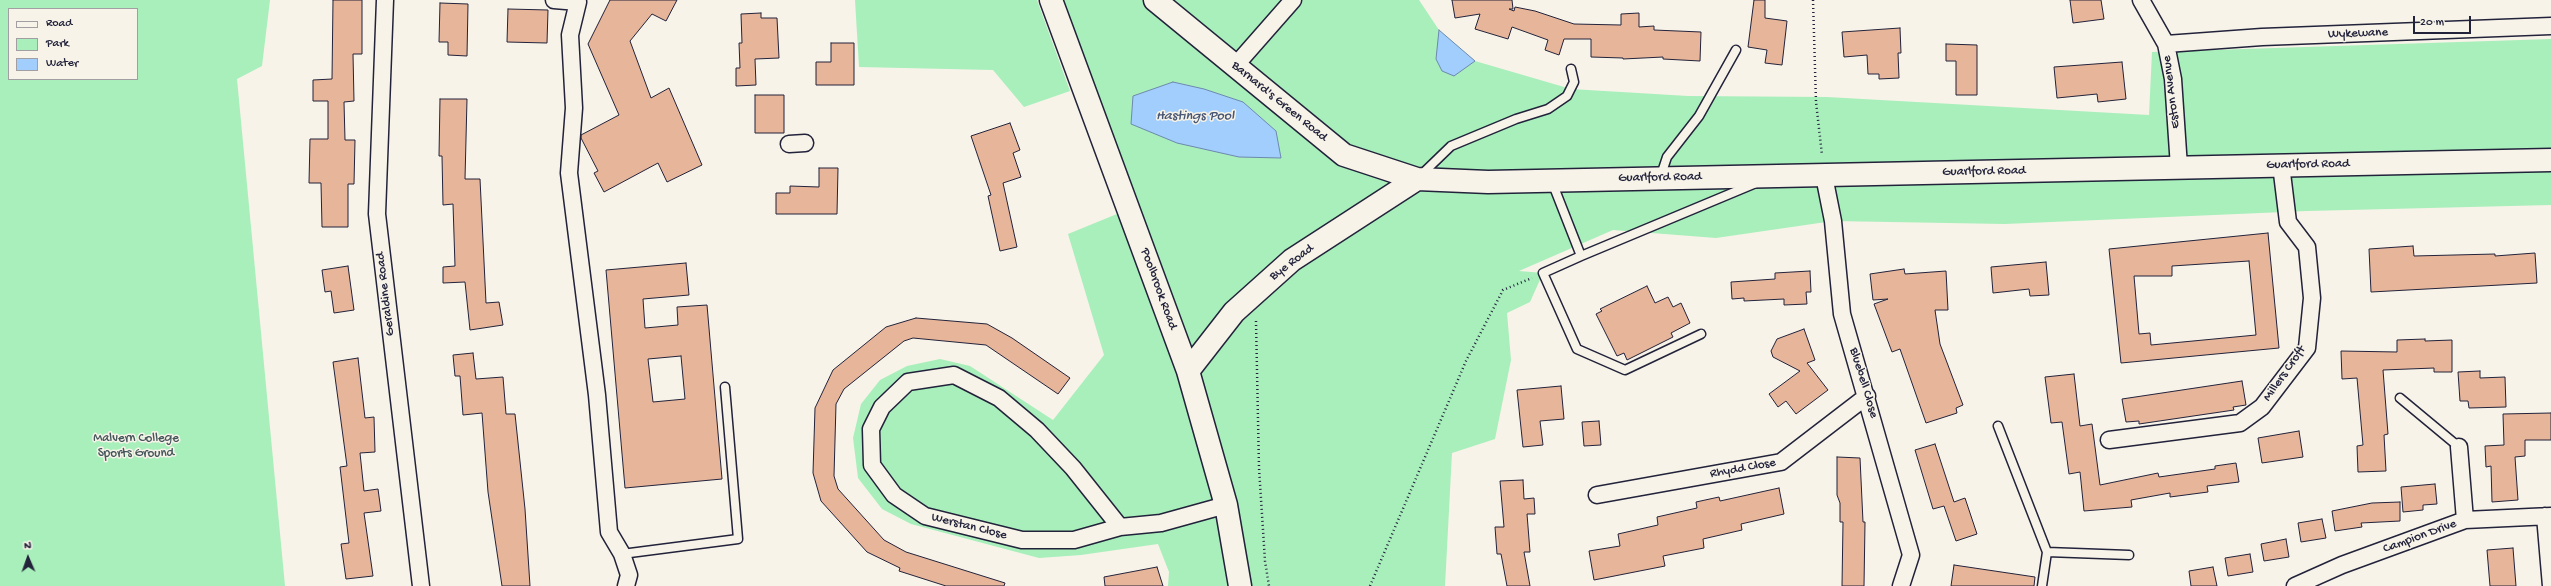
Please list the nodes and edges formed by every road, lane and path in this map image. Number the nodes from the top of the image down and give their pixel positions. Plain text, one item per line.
1 (385, 0) edge
2 (554, 0) edge
3 (1051, 0) edge
4 (1155, 0) edge
5 (1294, 0) edge
6 (1813, 0) edge
7 (2141, 0) edge
8 (579, 1) edge
9 (2551, 26) edge
10 (2166, 44) junction
11 (1736, 50) dead end
12 (1235, 66) junction
13 (1572, 69) dead end
14 (789, 144) dead end
15 (805, 144) dead end
16 (2551, 160) edge
17 (2281, 165) junction
18 (2179, 167) junction
19 (1773, 176) junction
20 (1824, 176) junction
21 (1660, 178) junction
22 (1417, 179) junction
23 (1551, 181) junction
24 (1581, 256) junction
25 (1543, 273) junction
26 (1256, 292) junction
27 (1701, 334) dead end
28 (1188, 372) junction
29 (725, 387) dead end
30 (1866, 396) junction
31 (2400, 398) dead end
32 (1998, 426) dead end
33 (2109, 440) dead end
34 (2459, 447) joint
35 (1597, 495) dead end
36 (1226, 505) junction
37 (2548, 516) edge
38 (2464, 520) junction
39 (1120, 527) junction
40 (2047, 552) junction
41 (622, 554) junction
42 (2129, 555) dead end
43 (422, 586) edge
44 (626, 586) edge
45 (1240, 586) edge
46 (1269, 586) edge
47 (1370, 586) edge
48 (1901, 586) edge
49 (2042, 586) edge
50 (2295, 586) edge
51 (2551, 586) edge

1 - 43 street, Geraldine Road
2 - 8 street
3 - 28 main road, Poolbrook Road
4 - 12 main road, Barnard's Green Road
5 - 12 street
6 - 20 path
7 - 10 street, Eston Avenue
8 - 41 street
9 - 10 street, Wykewane
10 - 18 street, Eston Avenue
11 - 21 lane
12 - 22 main road, Barnard's Green Road
13 - 22 lane
14 - 15 street
16 - 17 main road, Guarlford Road
17 - 18 main road, Guarlford Road
17 - 33 street, Millers Croft
18 - 20 main road, Guarlford Road
19 - 20 main road, Guarlford Road
19 - 21 main road, Guarlford Road
19 - 24 lane
20 - 30 street, Bluebell Close
21 - 23 main road, Guarlford Road
22 - 23 main road, Guarlford Road
22 - 26 main road, Bye Road
23 - 24 lane
24 - 25 lane
25 - 27 lane
25 - 47 path
26 - 28 main road, Bye Road
26 - 46 path
28 - 36 main road, Poolbrook Road
29 - 41 lane
30 - 35 street, Rhydd Close
30 - 48 street, Bluebell Close
31 - 34 lane
32 - 40 lane
34 - 38 street
36 - 39 street, Werstan Close
36 - 45 main road, Poolbrook Road
37 - 38 street, Campion Drive
37 - 51 street
38 - 50 street, Campion Drive
39 - 39 street, Werstan Close
40 - 42 lane
40 - 49 lane
41 - 44 street

